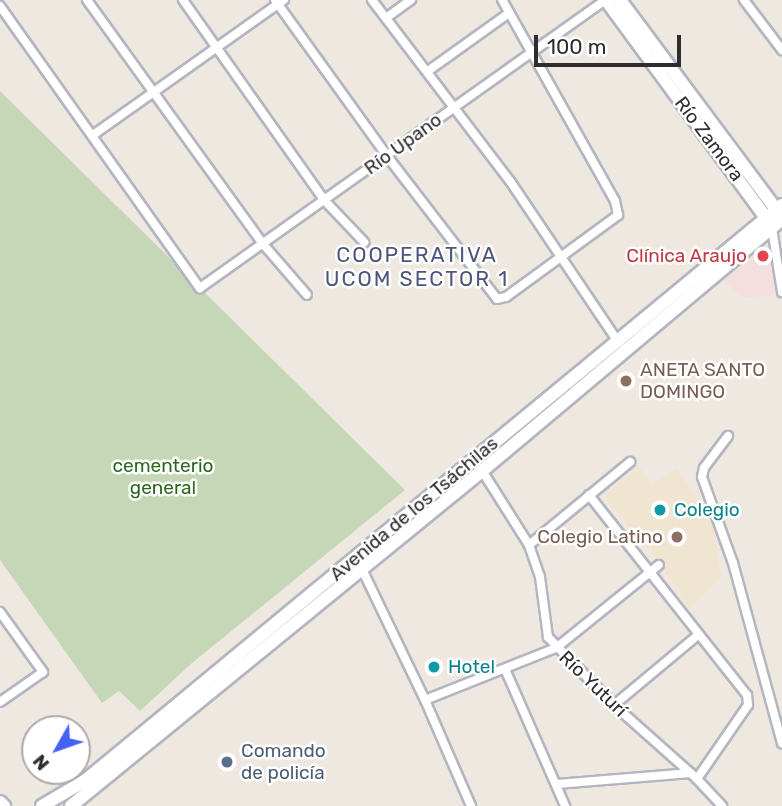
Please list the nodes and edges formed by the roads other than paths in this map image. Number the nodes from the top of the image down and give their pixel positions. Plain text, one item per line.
1 (87, 0) edge
2 (183, 0) edge
3 (372, 0) edge
4 (411, 0) edge
5 (502, 0) edge
6 (606, 0) edge
7 (620, 0) edge
8 (744, 0) edge
9 (279, 1) edge
10 (0, 6) edge
11 (509, 13) junction
12 (386, 18) junction
13 (216, 48) junction
14 (782, 50) edge
15 (530, 53) junction
16 (429, 71) junction
17 (152, 93) junction
18 (454, 106) junction
19 (93, 135) junction
20 (387, 156) junction
21 (325, 201) junction
22 (777, 216) edge
23 (364, 242) dead end
24 (263, 244) junction
25 (561, 256) junction
26 (782, 292) edge
27 (307, 295) dead end
28 (621, 346) junction
29 (728, 436) dead end
30 (474, 458) junction
31 (630, 463) dead end
32 (482, 471) junction
33 (589, 495) junction
34 (529, 545) junction
35 (358, 563) junction
36 (659, 565) dead end
37 (650, 571) junction
38 (0, 612) edge
39 (698, 635) junction
40 (556, 648) junction
41 (505, 669) junction
42 (425, 700) junction
43 (0, 702) edge
44 (614, 705) junction
45 (782, 743) edge
46 (694, 776) junction
47 (556, 784) junction
48 (0, 802) edge
49 (4, 806) edge
50 (42, 806) edge
51 (71, 806) edge
52 (471, 806) edge
53 (565, 806) edge
54 (722, 806) edge

1 - 17 street
2 - 13 street
3 - 12 street
4 - 12 street
5 - 11 street
6 - 15 street, Río Upano
6 - 22 main road, Río Zamora
7 - 22 main road, Río Zamora
8 - 14 street
9 - 13 street
9 - 20 street
10 - 19 street
11 - 15 street
11 - 16 street
12 - 16 street
13 - 17 street
13 - 21 street
15 - 18 street, Río Upano
15 - 25 street
16 - 18 street
17 - 19 street
17 - 24 street
18 - 20 street, Río Upano
18 - 25 street
19 - 24 street, Río Upano
20 - 21 street, Río Upano
20 - 25 street
21 - 23 street
21 - 24 street, Río Upano
22 - 26 street, Río Zamora
22 - 28 main road, Avenida de los Tsáchilas
24 - 27 street
25 - 28 street
28 - 30 main road, Avenida de los Tsáchilas
28 - 32 main road, Avenida de los Tsáchilas
29 - 45 street
30 - 32 street, Río Yuturí
30 - 35 main road, Avenida de los Tsáchilas
31 - 33 street
32 - 34 street, Río Yuturí
32 - 35 main road, Avenida de los Tsáchilas
33 - 34 street
33 - 37 street
34 - 40 street, Río Yuturí
35 - 42 street
35 - 50 main road, Avenida de los Tsáchilas
35 - 51 main road, Avenida de los Tsáchilas
36 - 37 street
37 - 39 street
37 - 40 street
38 - 43 street
39 - 44 street
39 - 46 street
40 - 41 street
40 - 44 street, Río Yuturí
41 - 42 street
41 - 47 street
42 - 52 street
44 - 46 street, Río Yuturí
46 - 47 street
46 - 54 street, Río Yuturí
47 - 53 street
48 - 49 main road

